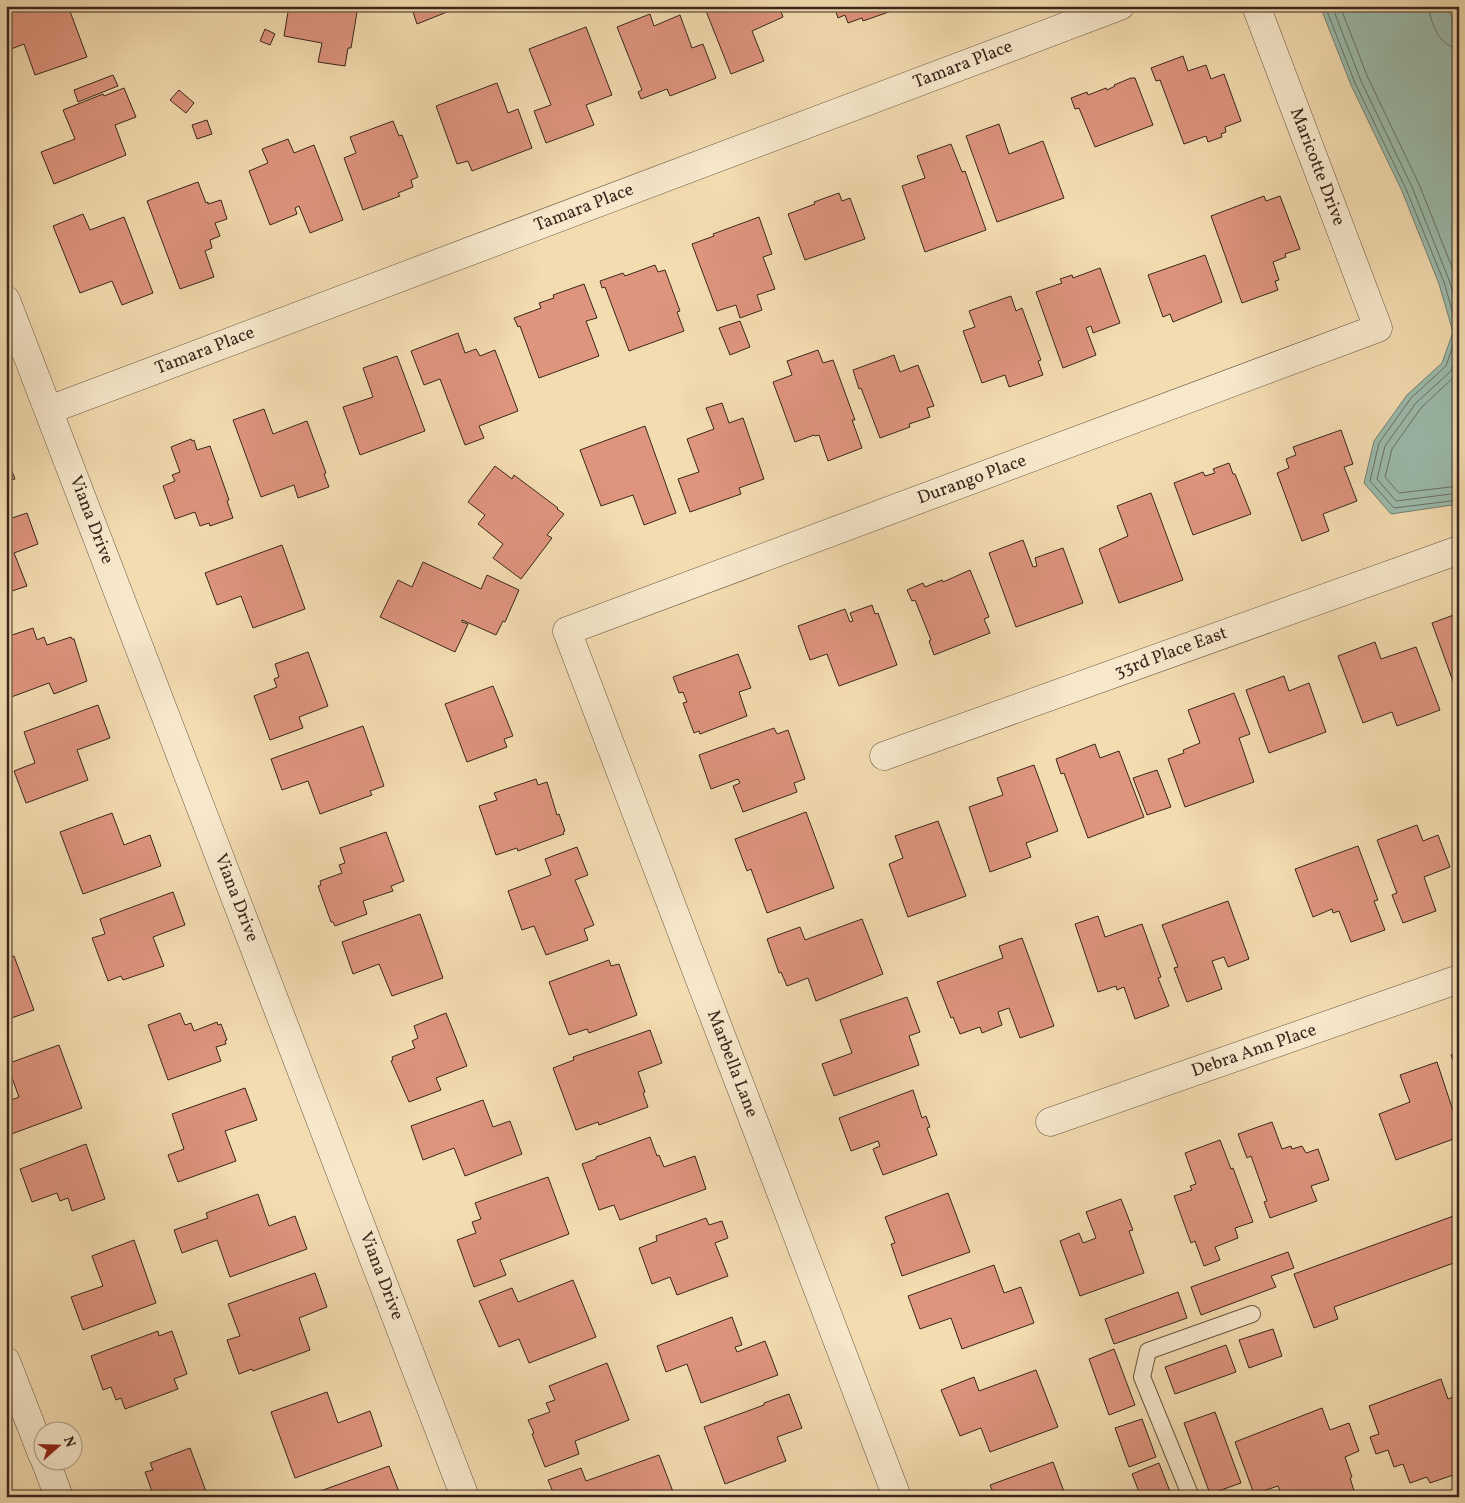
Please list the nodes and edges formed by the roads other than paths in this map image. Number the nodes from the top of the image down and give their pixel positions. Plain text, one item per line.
1 (1120, 6) edge
2 (1256, 6) edge
3 (6, 300) edge
4 (1378, 328) joint
5 (49, 410) junction
6 (1459, 550) edge
7 (566, 631) joint
8 (884, 756) dead end
9 (1459, 979) edge
10 (1050, 1122) dead end
11 (1252, 1314) dead end
12 (6, 1361) edge
13 (32, 1428) edge
14 (49, 1470) edge
15 (59, 1497) edge
16 (465, 1497) edge
17 (897, 1497) edge
18 (1191, 1497) edge

1 - 5 street, Tamara Place
2 - 4 street, Maricotte Drive
3 - 5 street, Viana Drive
4 - 7 street, Durango Place
5 - 16 street, Viana Drive
6 - 8 street, 33rd Place East
7 - 17 street, Marbella Lane
9 - 10 street, Debra Ann Place
11 - 18 lane
12 - 13 street
14 - 15 street

